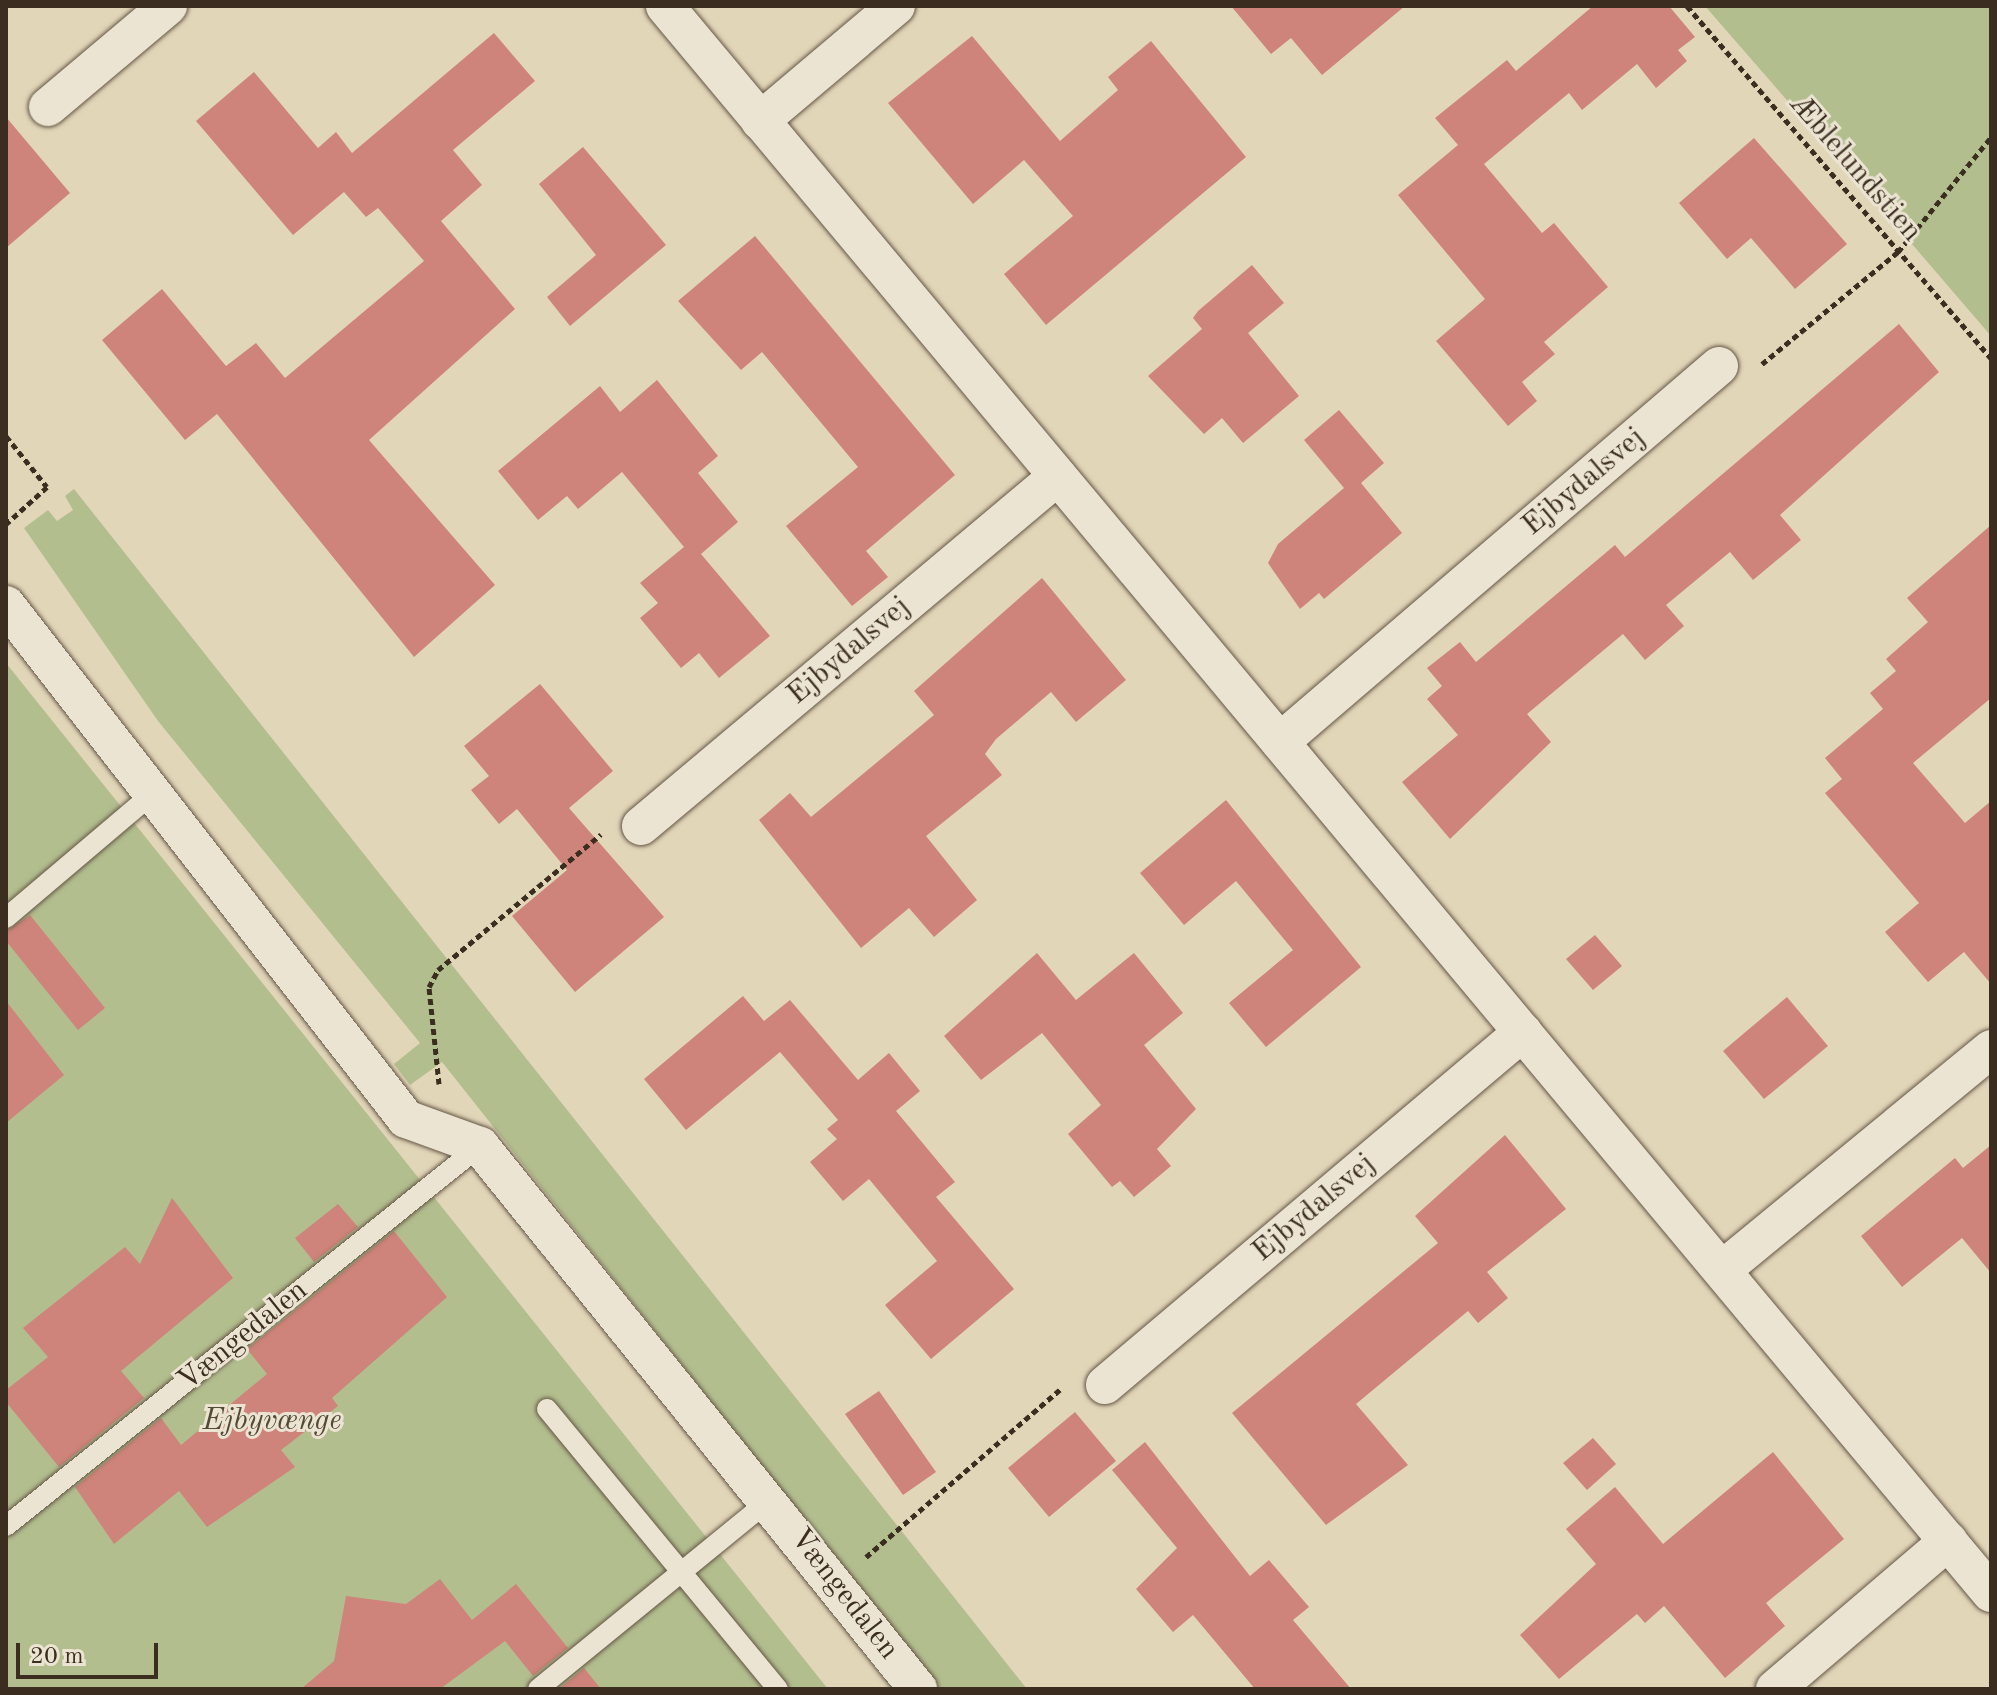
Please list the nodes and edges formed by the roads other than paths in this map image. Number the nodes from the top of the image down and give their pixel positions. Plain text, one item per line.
1 (168, 6) edge
2 (665, 6) edge
3 (896, 6) edge
4 (48, 107) dead end
5 (760, 121) junction
6 (1719, 366) road end
7 (1058, 476) junction
8 (6, 605) edge
9 (1280, 742) junction
10 (151, 795) junction
11 (641, 826) road end
12 (6, 918) edge
13 (1523, 1032) junction
14 (1991, 1049) edge
15 (480, 1146) junction
16 (1722, 1270) junction
17 (1105, 1385) road end
18 (547, 1409) dead end
19 (770, 1500) junction
20 (6, 1526) edge
21 (1948, 1541) junction
22 (682, 1572) junction
23 (1991, 1593) edge
24 (538, 1689) edge
25 (778, 1689) edge
26 (918, 1689) edge
27 (1775, 1689) edge

1 - 4 street
2 - 5 street
3 - 5 street
5 - 7 street
6 - 9 street, Ejbydalsvej
7 - 9 street
7 - 11 street, Ejbydalsvej
8 - 10 street
9 - 13 street
10 - 12 lane
10 - 15 street
13 - 16 street
13 - 17 street, Ejbydalsvej
14 - 16 street
15 - 19 street, Vængedalen
15 - 20 lane, Vængedalen
16 - 21 street
18 - 22 lane
19 - 22 lane, Vængedalen
19 - 26 street, Vængedalen
21 - 23 street
21 - 27 street
22 - 24 lane, Vængedalen
22 - 25 lane

